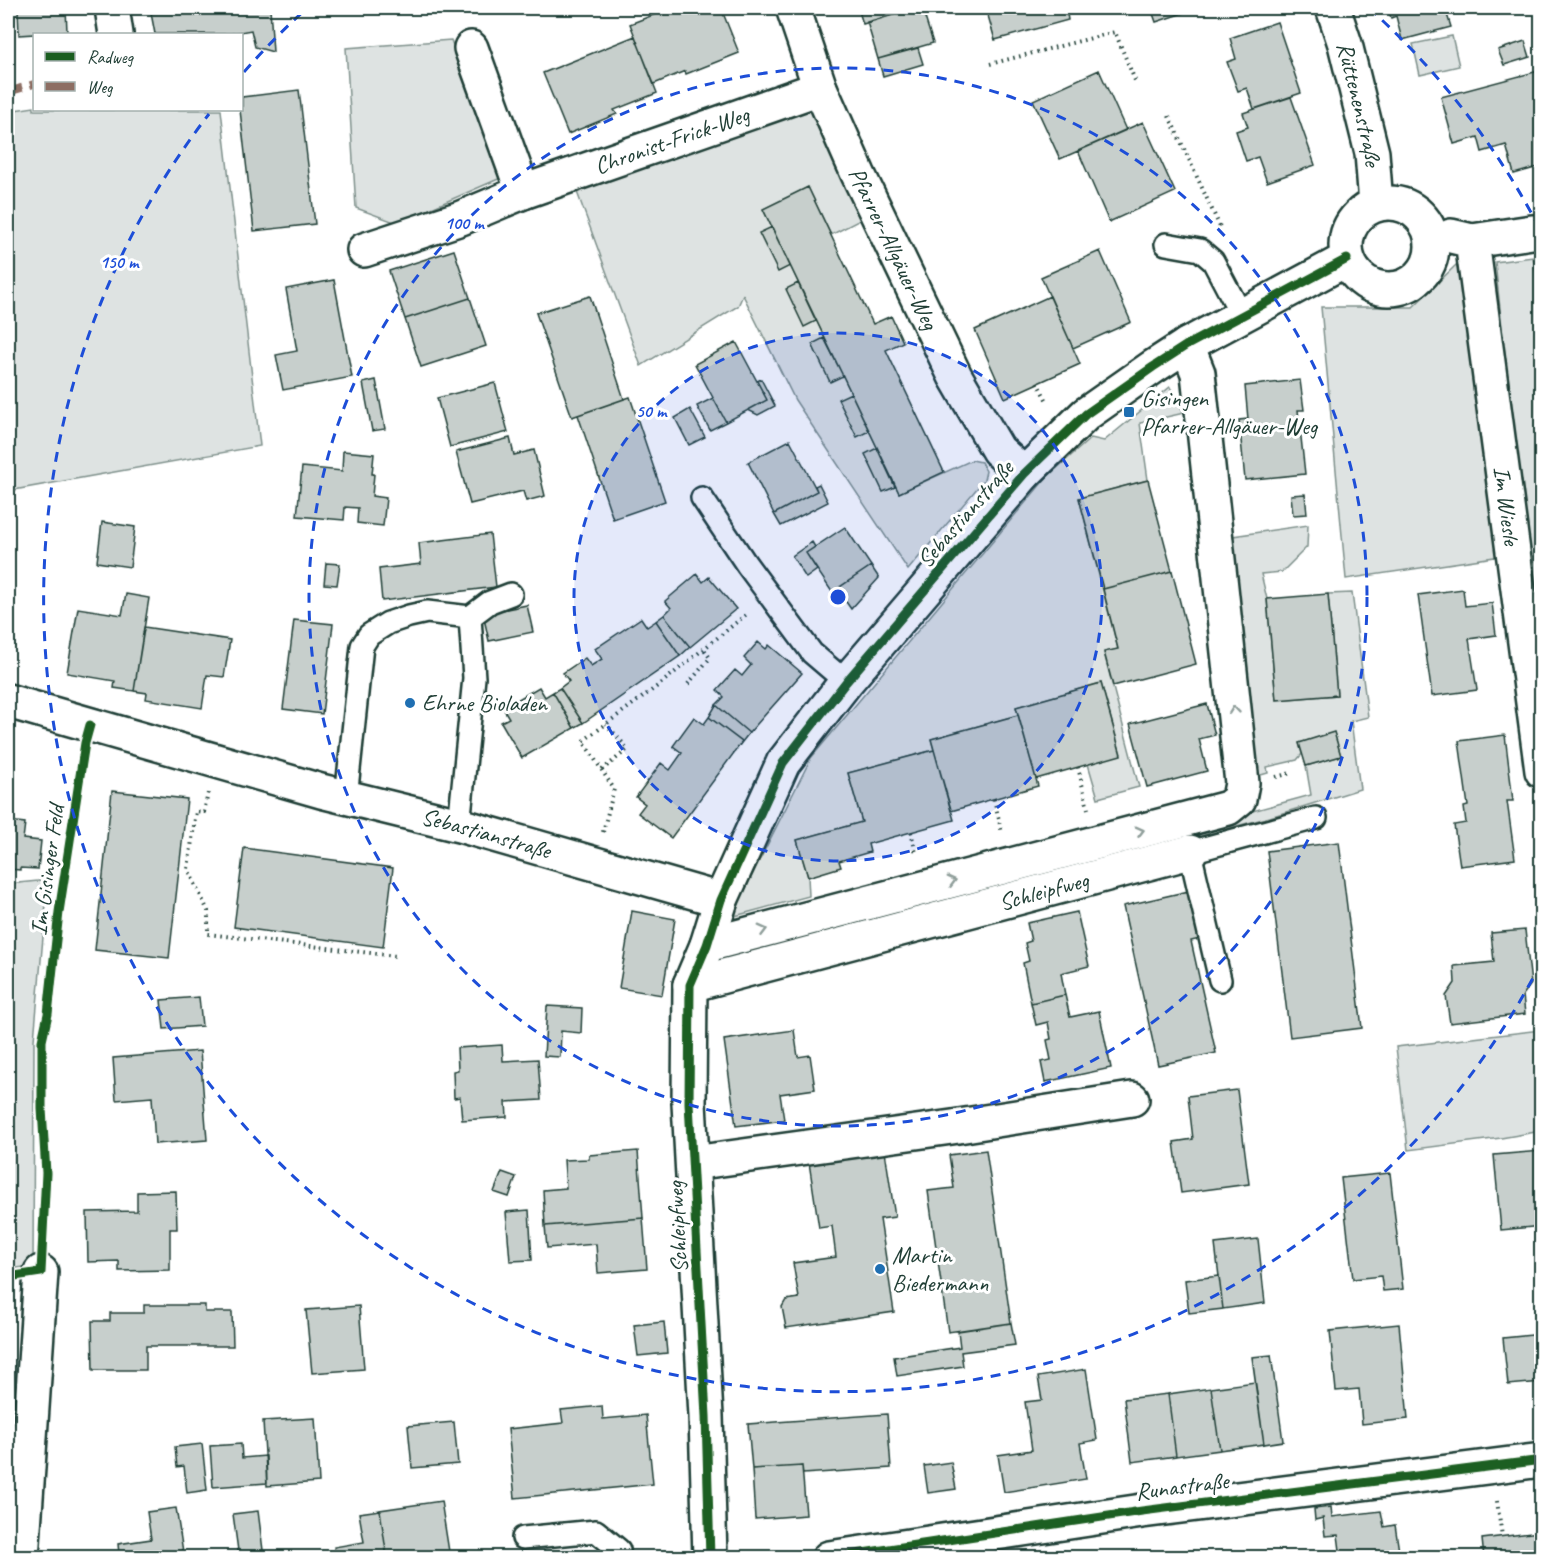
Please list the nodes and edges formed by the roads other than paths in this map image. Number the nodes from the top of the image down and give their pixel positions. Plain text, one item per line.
1 (112, 8) edge
2 (793, 8) edge
3 (1333, 8) edge
4 (116, 33) edge
5 (471, 48) dead end
6 (820, 88) junction
7 (523, 192) junction
8 (1376, 204) junction
9 (1430, 232) junction
10 (1542, 232) edge
11 (1472, 241) junction
12 (1166, 244) dead end
13 (364, 250) dead end
14 (1347, 259) junction
15 (1242, 316) junction
16 (1187, 345) junction
17 (1024, 474) junction
18 (702, 498) dead end
19 (511, 594) dead end
20 (470, 616) junction
21 (846, 682) junction
22 (8, 701) edge
23 (1542, 771) edge
24 (346, 798) junction
25 (1316, 818) dead end
26 (459, 825) junction
27 (1190, 852) junction
28 (722, 900) junction
29 (707, 945) junction
30 (1220, 980) dead end
31 (690, 985) junction
32 (1132, 1099) dead end
33 (693, 1163) junction
34 (41, 1272) dead end
35 (1542, 1460) edge
36 (523, 1538) dead end
37 (22, 1557) edge
38 (620, 1557) edge
39 (710, 1557) edge
40 (829, 1557) edge

1 - 4 street
2 - 6 street, Pfarrer-Allgäuer-Weg
3 - 8 street, Rüttenenstraße
5 - 7 street
6 - 7 street, Chronist-Frick-Weg
6 - 17 street, Pfarrer-Allgäuer-Weg
7 - 13 street, Chronist-Frick-Weg
8 - 9 street
8 - 14 street
9 - 11 street
9 - 14 street
10 - 11 street
11 - 23 street, Im Wiesle
12 - 15 lane
14 - 15 street, Sebastianstraße
15 - 16 street, Sebastianstraße
16 - 17 street, Sebastianstraße
29 -> 16 street
17 - 21 street, Sebastianstraße
18 - 21 lane
19 - 20 lane
20 - 24 lane
20 - 26 lane
21 - 28 street, Sebastianstraße
22 - 24 street, Sebastianstraße
24 - 26 street, Sebastianstraße
25 - 27 lane
26 - 28 street, Sebastianstraße
27 - 30 lane
27 - 31 street, Schleipfweg
28 - 29 street, Schleipfweg
29 - 31 street, Schleipfweg
31 - 33 street, Schleipfweg
32 - 33 street, Schleipfweg
33 - 39 street, Schleipfweg
34 - 37 street
35 - 40 street, Runastraße
36 - 38 lane

